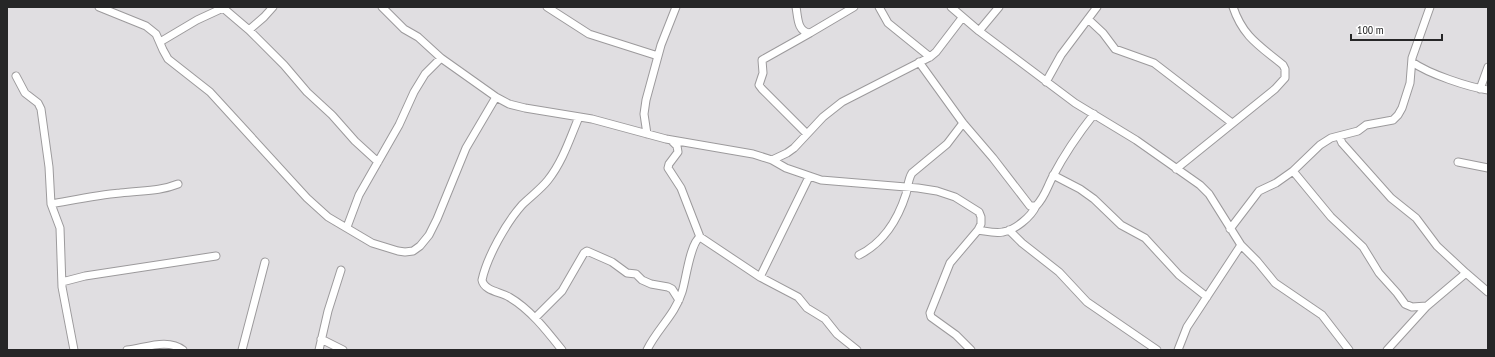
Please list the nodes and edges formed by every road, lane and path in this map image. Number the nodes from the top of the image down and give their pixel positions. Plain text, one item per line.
1 (99, 7) edge
2 (272, 7) edge
3 (382, 7) edge
4 (547, 7) edge
5 (676, 7) edge
6 (796, 7) edge
7 (854, 7) edge
8 (879, 7) edge
9 (951, 7) edge
10 (999, 7) edge
11 (1097, 7) edge
12 (1233, 7) edge
13 (1430, 7) edge
14 (222, 8) edge
15 (962, 18) junction
16 (1088, 19) junction
17 (249, 30) junction
18 (978, 31) junction
19 (810, 33) junction
20 (160, 42) junction
21 (658, 56) junction
22 (930, 57) junction
23 (441, 58) junction
24 (920, 62) junction
25 (1412, 62) junction
26 (1488, 67) edge
27 (16, 76) dead end
28 (1046, 82) junction
29 (1480, 88) junction
30 (1488, 90) edge
31 (496, 97) junction
32 (1094, 114) junction
33 (579, 117) junction
34 (963, 123) junction
35 (1232, 123) junction
36 (647, 134) junction
37 (807, 134) junction
38 (1339, 136) junction
39 (672, 141) junction
40 (772, 160) junction
41 (378, 162) junction
42 (1458, 162) dead end
43 (1488, 168) edge
44 (1176, 169) junction
45 (1293, 171) junction
46 (1053, 175) junction
47 (809, 177) junction
48 (178, 184) dead end
49 (908, 187) junction
50 (51, 204) junction
51 (1036, 206) junction
52 (347, 227) junction
53 (1230, 229) junction
54 (978, 230) junction
55 (1009, 230) junction
56 (700, 237) junction
57 (1240, 245) junction
58 (859, 255) dead end
59 (216, 256) dead end
60 (265, 262) dead end
61 (340, 270) dead end
62 (1466, 273) junction
63 (760, 277) junction
64 (62, 282) junction
65 (1488, 292) edge
66 (1207, 297) junction
67 (679, 300) junction
68 (1427, 306) junction
69 (535, 318) junction
70 (321, 339) junction
71 (74, 350) edge
72 (127, 350) edge
73 (183, 350) edge
74 (242, 350) edge
75 (319, 350) edge
76 (343, 350) edge
77 (562, 350) edge
78 (647, 350) edge
79 (857, 350) edge
80 (971, 350) edge
81 (1157, 350) edge
82 (1178, 350) edge
83 (1349, 350) edge
84 (1387, 350) edge

1 - 20 street
2 - 17 street
3 - 23 street
4 - 21 street
5 - 21 street
6 - 19 street
7 - 19 street
8 - 22 street
9 - 15 street
10 - 18 street
11 - 16 street
12 - 35 street
13 - 25 street
14 - 17 street
14 - 20 street
15 - 18 street
15 - 22 street
16 - 28 street
16 - 35 street
17 - 41 street
18 - 28 street
19 - 37 street
20 - 52 street
21 - 36 street
22 - 24 street
23 - 31 street
23 - 41 street
24 - 34 street
24 - 37 street
25 - 29 street
25 - 38 street
26 - 29 street
27 - 50 street
28 - 32 street
29 - 30 street
31 - 33 street
31 - 52 street
32 - 44 street
32 - 46 street
33 - 36 street
33 - 69 street
34 - 49 street
34 - 51 street
35 - 44 street
36 - 39 street
37 - 40 street
38 - 45 street
38 - 62 street
39 - 40 street
39 - 56 street
40 - 47 street
41 - 52 street
42 - 43 street
44 - 53 street
45 - 53 street
45 - 68 street
46 - 51 street
46 - 66 street
47 - 49 street
47 - 63 street
48 - 50 street
49 - 54 street
49 - 58 street
50 - 64 street
51 - 55 street
53 - 57 street
54 - 55 street
54 - 80 street
55 - 81 street
56 - 63 street
56 - 67 street
57 - 66 street
57 - 83 street
59 - 64 street
60 - 74 street
61 - 70 street
62 - 65 street
62 - 68 street
63 - 79 street
64 - 71 street
66 - 82 street
67 - 69 street
67 - 78 street
68 - 84 street
69 - 77 street
70 - 75 street
70 - 76 street
72 - 73 street

